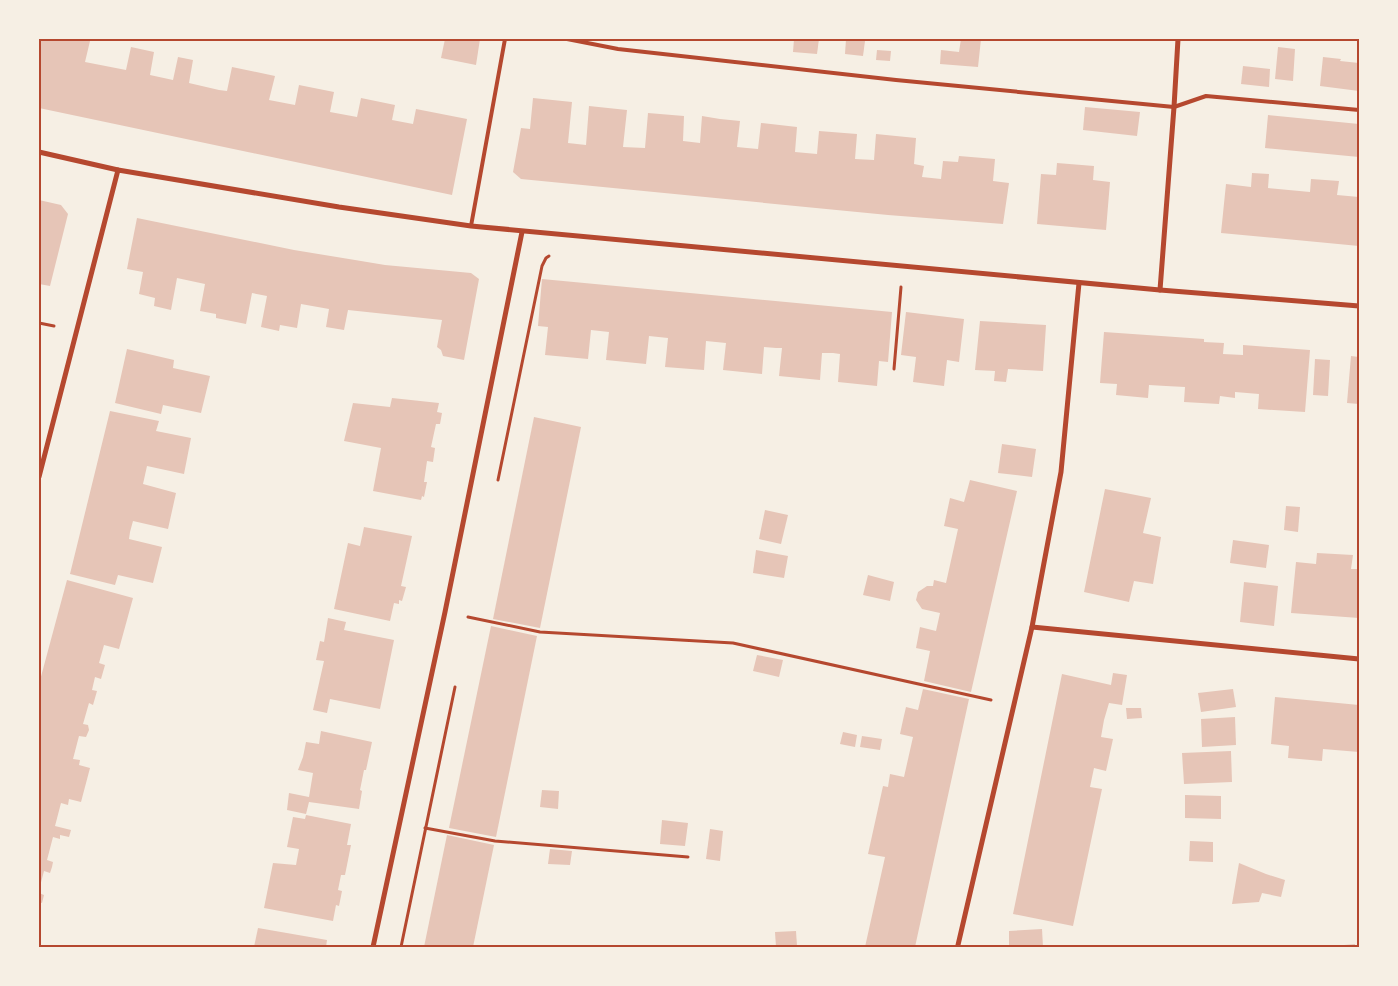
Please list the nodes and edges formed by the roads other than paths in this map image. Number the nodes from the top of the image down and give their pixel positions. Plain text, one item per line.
1 (505, 39) edge
2 (567, 39) edge
3 (1178, 39) edge
4 (1174, 107) junction
5 (1359, 110) edge
6 (39, 152) edge
7 (118, 170) junction
8 (471, 226) junction
9 (522, 232) junction
10 (1079, 283) junction
11 (1160, 290) junction
12 (1359, 306) edge
13 (39, 477) edge
14 (1032, 626) junction
15 (1359, 659) edge
16 (958, 945) dead end
17 (373, 947) edge

1 - 8 lane
2 - 4 lane
3 - 4 street
4 - 5 lane
4 - 11 street
6 - 7 street
7 - 8 street
7 - 13 street
8 - 9 street
9 - 10 street
9 - 17 street
10 - 11 street
10 - 14 street
11 - 12 street
14 - 15 street
14 - 16 street

